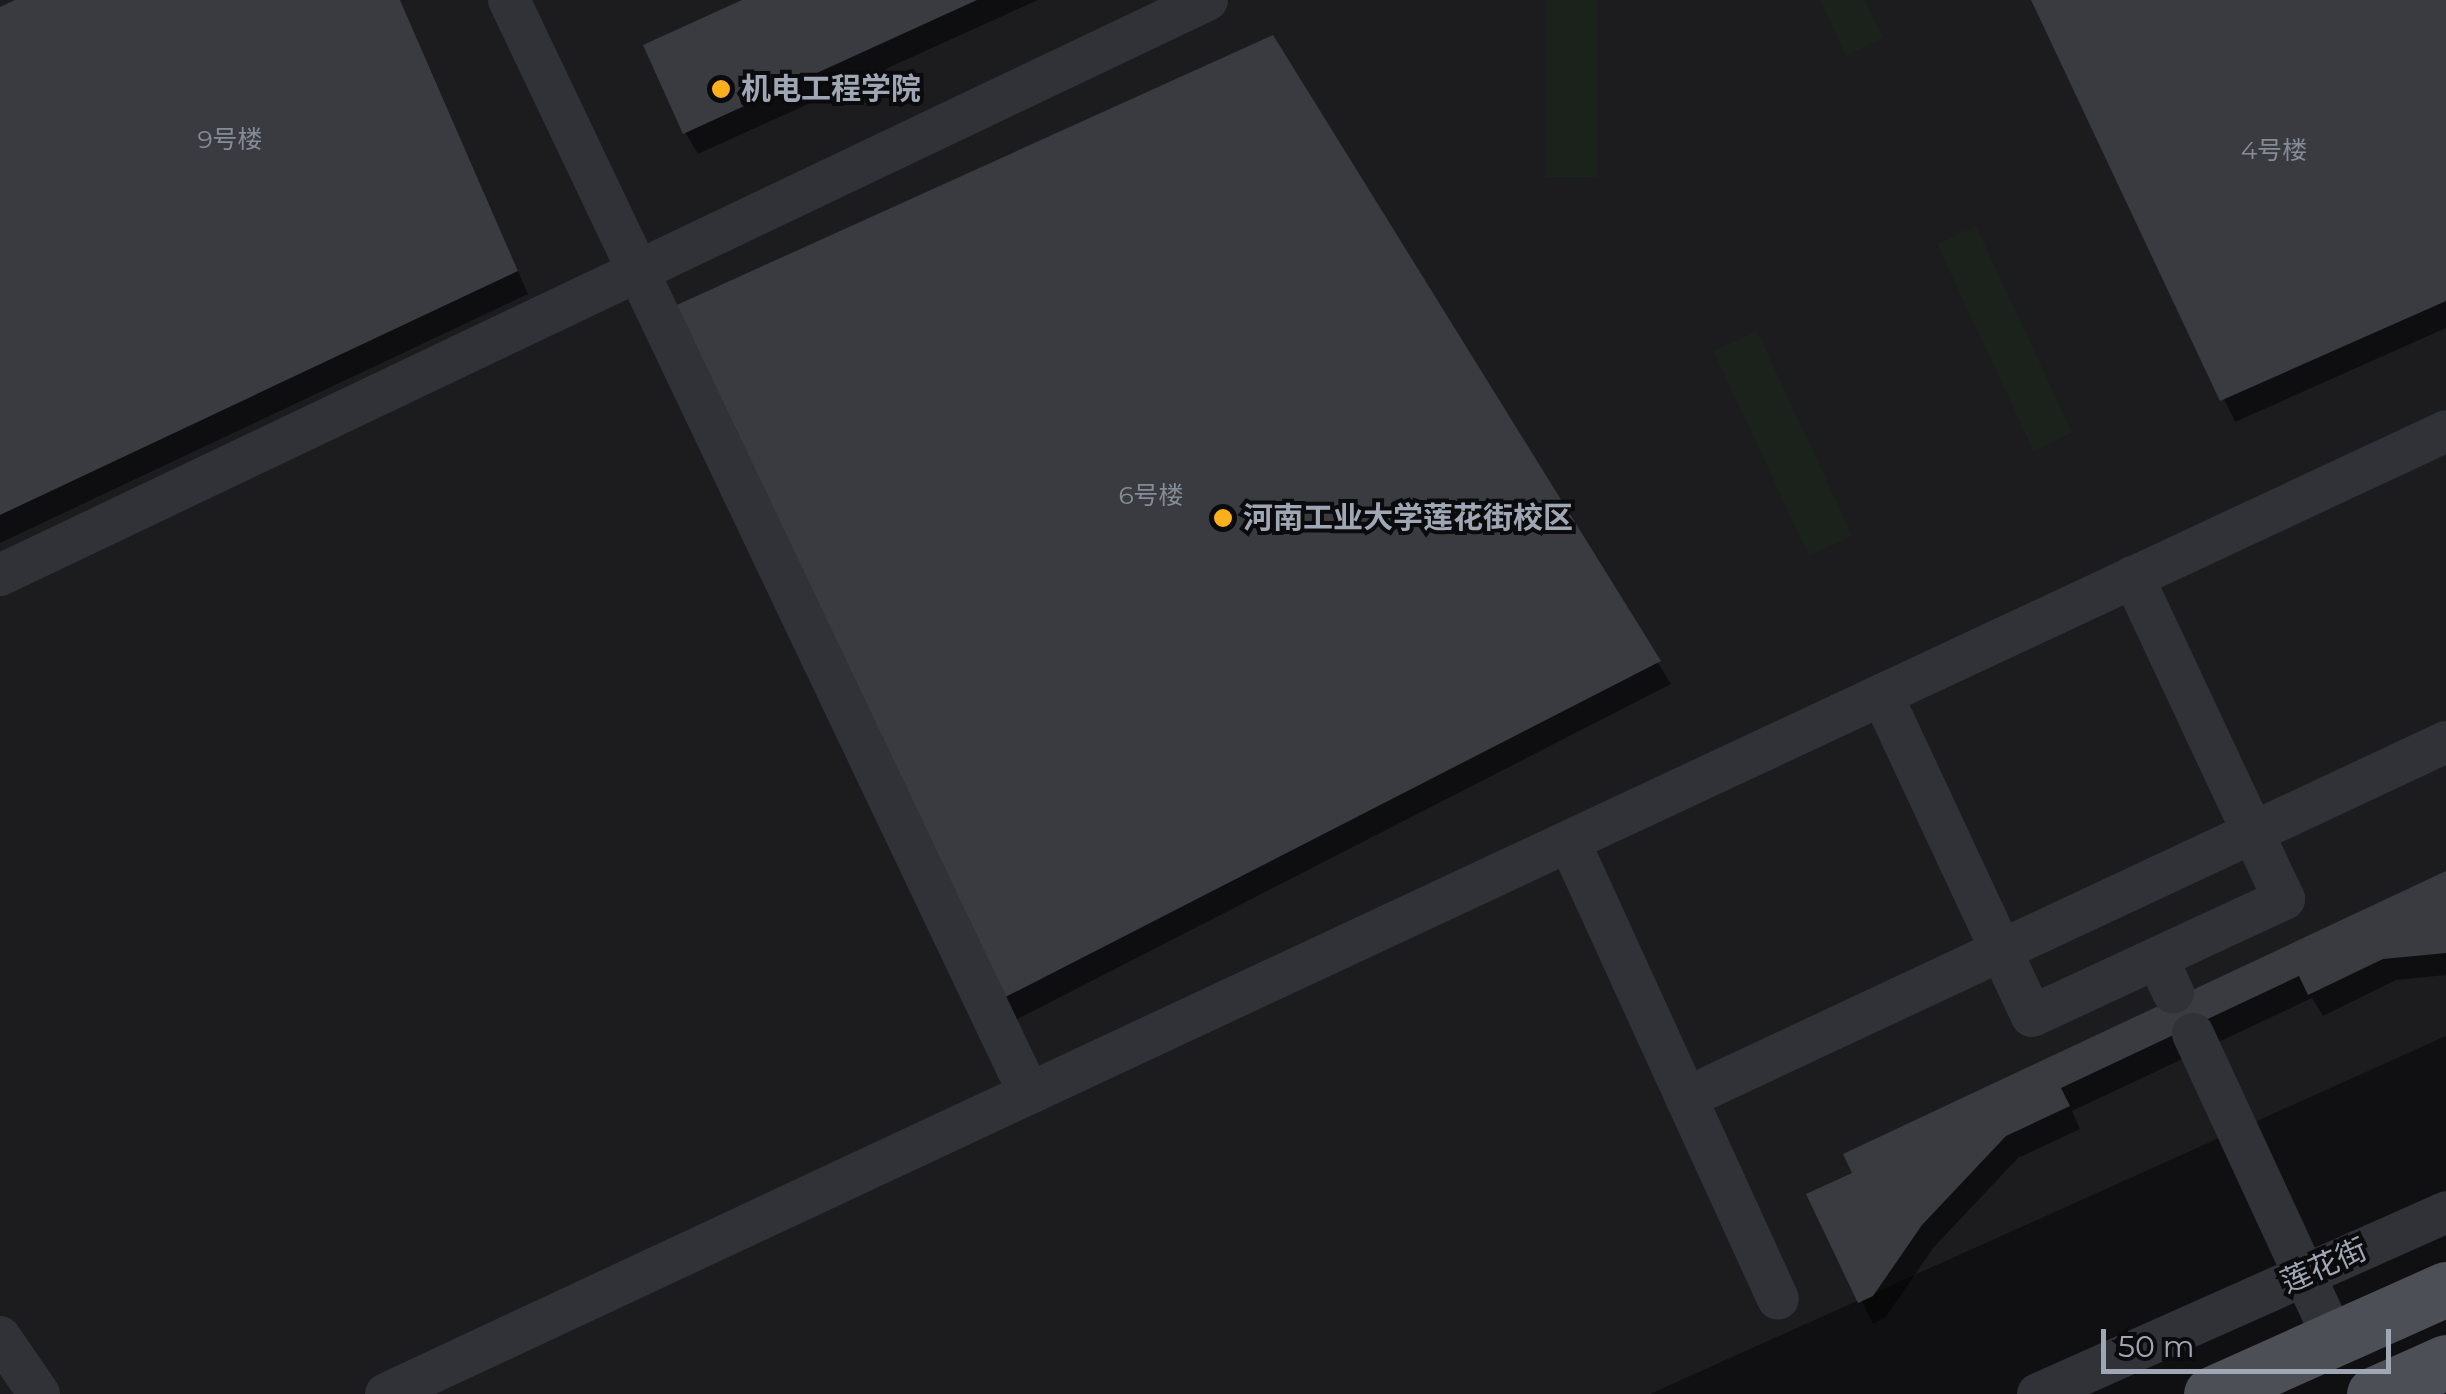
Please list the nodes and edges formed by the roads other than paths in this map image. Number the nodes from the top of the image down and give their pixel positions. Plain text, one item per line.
1 (510, 0) edge
2 (1207, 0) edge
3 (638, 270) junction
4 (2446, 431) edge
5 (0, 575) edge
6 (2133, 577) junction
7 (1882, 695) junction
8 (2446, 742) edge
9 (2253, 832) junction
10 (1569, 841) junction
11 (2002, 950) junction
12 (2193, 1034) dead end
13 (1029, 1094) junction
14 (1686, 1098) junction
15 (2446, 1212) edge
16 (2305, 1275) junction
17 (2446, 1289) edge
18 (1778, 1299) dead end
19 (0, 1337) edge
20 (2334, 1339) junction
21 (0, 1361) edge
22 (2446, 1362) edge
23 (34, 1394) edge
24 (386, 1394) edge
25 (2038, 1394) edge
26 (2211, 1394) edge
27 (2374, 1394) edge

1 - 3 street
2 - 3 street
3 - 5 street
3 - 13 street
4 - 6 street
6 - 7 street
6 - 9 street
7 - 10 street
7 - 11 street
8 - 9 street
9 - 11 street
9 - 11 street
10 - 13 street
10 - 14 street
11 - 14 street
12 - 16 street
13 - 24 street
14 - 18 street
15 - 16 street, 莲花街
16 - 20 street
16 - 25 street, 莲花街
17 - 20 main road
19 - 23 street
20 - 26 main road
21 - 23 street
22 - 27 main road

